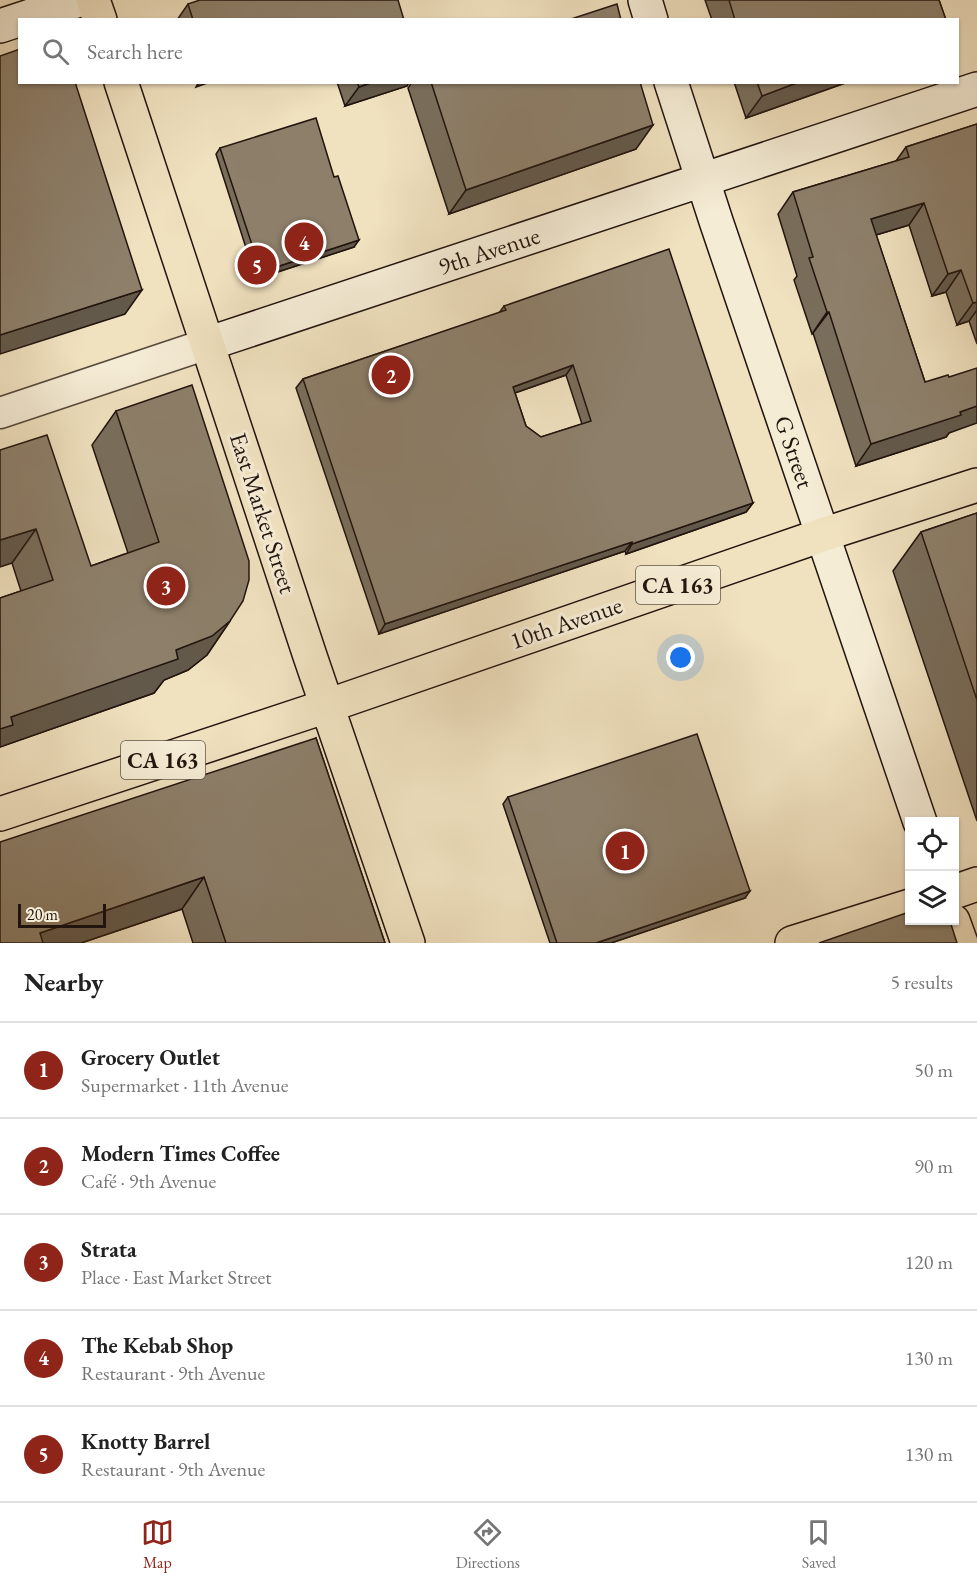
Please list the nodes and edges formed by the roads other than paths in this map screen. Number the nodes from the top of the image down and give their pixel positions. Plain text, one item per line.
1 (79, 0) edge
2 (93, 0) edge
3 (645, 0) edge
4 (24, 18) edge
5 (99, 18) edge
6 (650, 18) edge
7 (18, 20) edge
8 (0, 26) edge
9 (121, 84) edge
10 (672, 84) edge
11 (977, 89) edge
12 (702, 180) junction
13 (207, 344) junction
14 (0, 413) edge
15 (977, 485) edge
16 (822, 535) junction
17 (327, 706) junction
18 (0, 814) edge
19 (918, 817) edge
20 (977, 884) edge
21 (959, 890) edge
22 (905, 907) edge
23 (954, 925) edge
24 (408, 943) edge
25 (792, 943) edge
26 (961, 943) edge

1 - 4 street
2 - 5 main road
3 - 6 street
7 - 8 street
9 - 13 main road, East Market Street
10 - 12 street, G Street
11 - 12 street, 9th Avenue
12 - 13 street, 9th Avenue
12 - 16 street, G Street
13 - 14 street, 9th Avenue
13 - 17 main road, East Market Street
15 - 16 main road, 10th Avenue / CA 163
16 - 17 main road, 10th Avenue / CA 163
16 - 19 street, G Street
17 - 18 main road, CA 163
17 - 24 main road, East Market Street
20 - 21 main road
22 - 25 main road
23 - 26 main road

